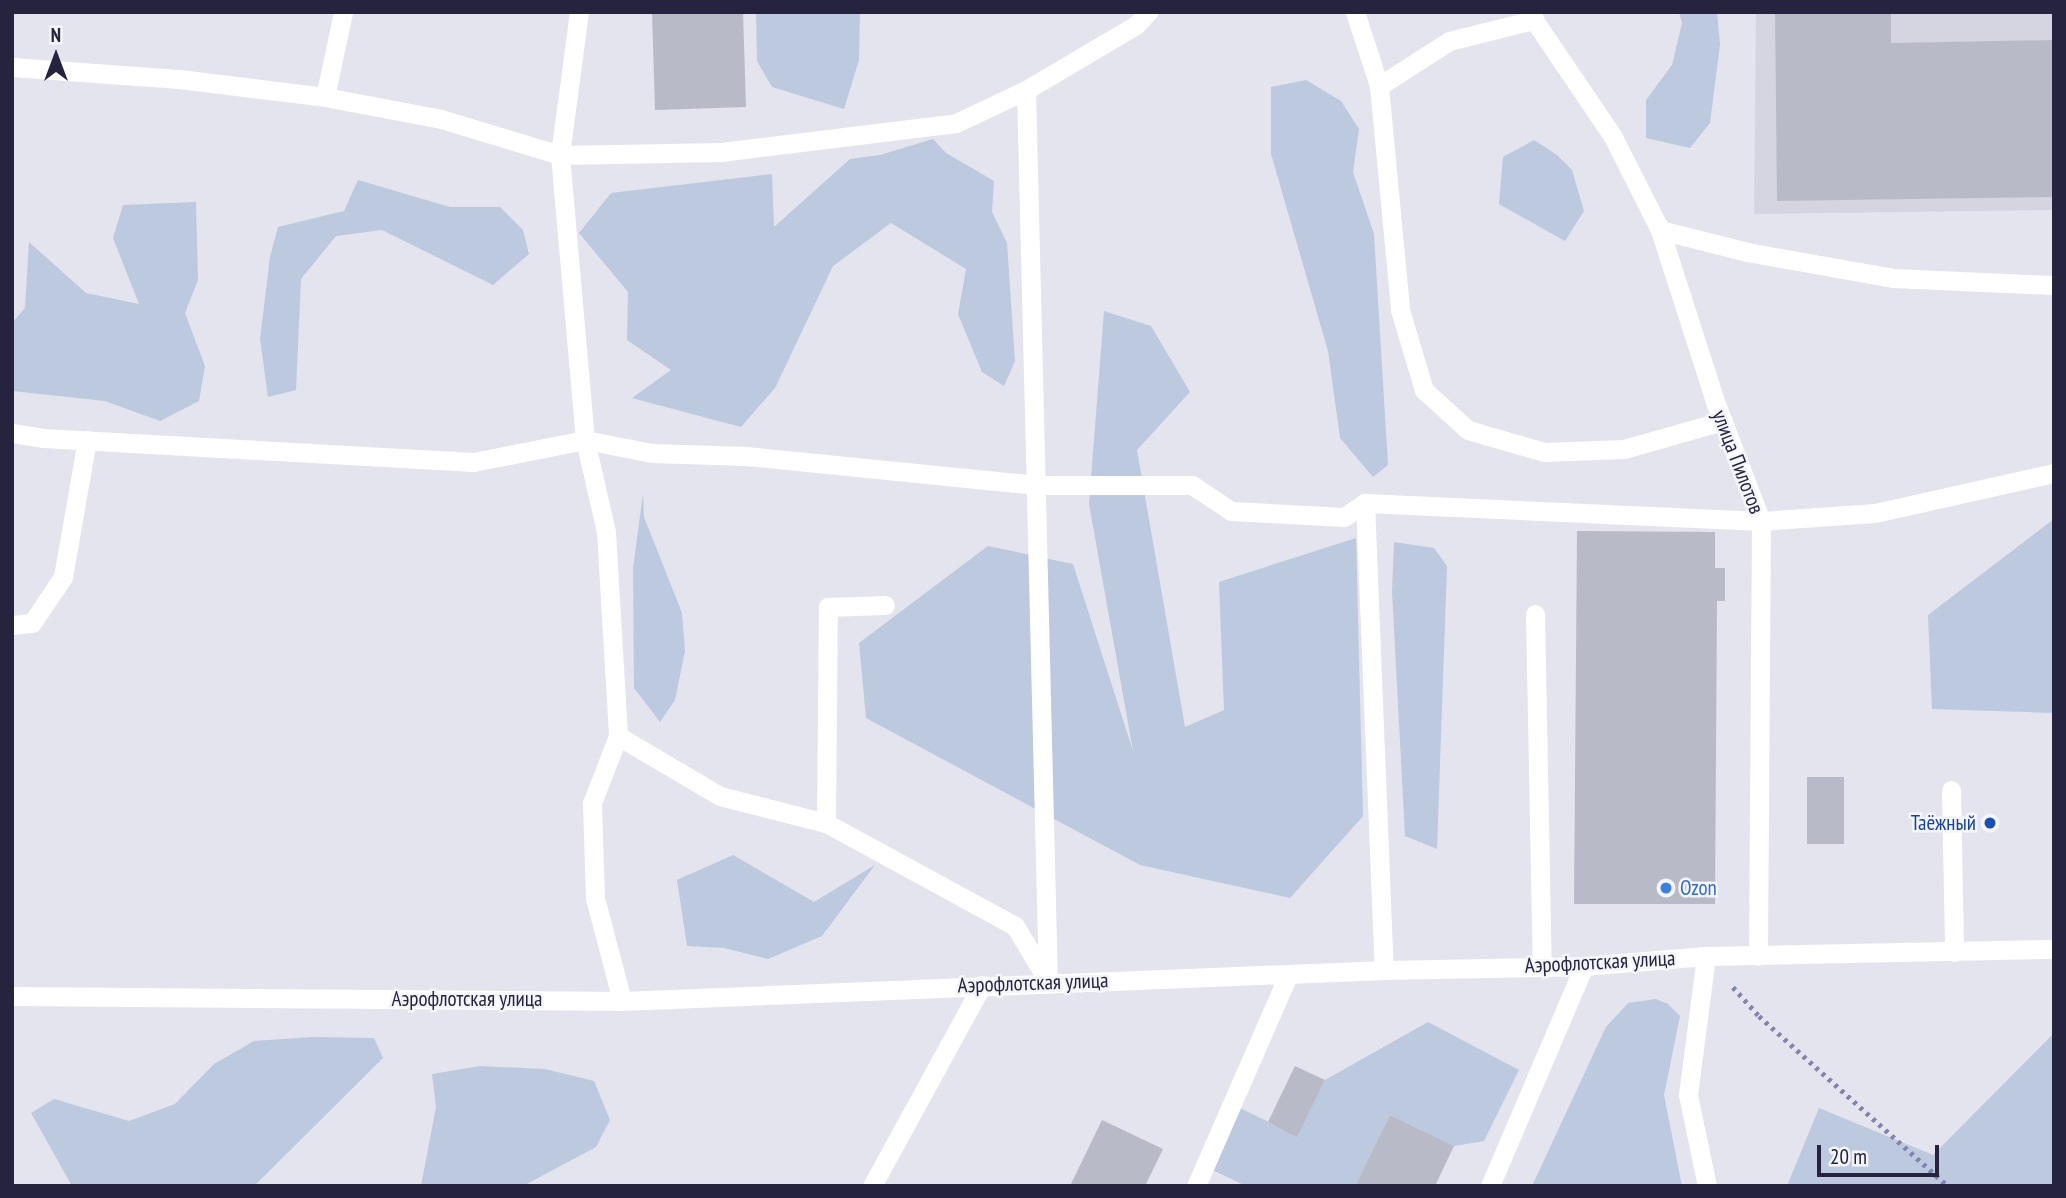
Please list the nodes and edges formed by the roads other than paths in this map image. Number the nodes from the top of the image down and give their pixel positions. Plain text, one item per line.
1 (343, 12) edge
2 (579, 12) edge
3 (1148, 12) edge
4 (1355, 12) edge
5 (1529, 15) edge
6 (12, 67) edge
7 (1379, 86) junction
8 (1026, 90) junction
9 (325, 97) junction
10 (559, 155) junction
11 (1660, 229) junction
12 (2054, 285) edge
13 (1723, 421) junction
14 (12, 433) edge
15 (87, 440) junction
16 (585, 440) junction
17 (2054, 473) edge
18 (1037, 485) junction
19 (1365, 503) junction
20 (1760, 521) junction
21 (886, 606) dead end
22 (1535, 614) dead end
23 (12, 625) edge
24 (618, 736) junction
25 (1951, 790) dead end
26 (826, 823) junction
27 (2054, 949) edge
28 (1954, 952) junction
29 (1706, 956) junction
30 (1758, 956) junction
31 (1584, 966) junction
32 (1542, 967) junction
33 (1384, 970) junction
34 (1288, 975) junction
35 (1048, 982) junction
36 (982, 985) junction
37 (12, 996) edge
38 (622, 1001) junction
39 (872, 1186) edge
40 (1196, 1186) edge
41 (1490, 1186) edge
42 (1707, 1186) edge

1 - 9 street
2 - 10 street
3 - 8 street
4 - 7 street
5 - 7 street
5 - 11 street, улица Пилотов
6 - 9 street
7 - 13 street
8 - 10 street
8 - 18 street
9 - 10 street
10 - 16 street
11 - 12 street
11 - 13 street, улица Пилотов
13 - 20 street, улица Пилотов
14 - 15 street
15 - 16 street
15 - 23 street
16 - 18 street
16 - 24 street
17 - 20 street
18 - 19 street
18 - 35 street
19 - 20 street
19 - 33 street
20 - 30 street, улица Пилотов
21 - 26 street
22 - 32 street
24 - 26 street
24 - 38 street
25 - 28 street
26 - 35 street
27 - 28 street, Аэрофлотская улица
28 - 30 street, Аэрофлотская улица
29 - 30 street, Аэрофлотская улица
29 - 31 street, Аэрофлотская улица
29 - 42 street
31 - 32 street, Аэрофлотская улица
31 - 41 street
32 - 33 street, Аэрофлотская улица
33 - 34 street, Аэрофлотская улица
34 - 35 street, Аэрофлотская улица
34 - 40 street
35 - 36 street, Аэрофлотская улица
36 - 38 street, Аэрофлотская улица
36 - 39 street
37 - 38 street, Аэрофлотская улица

